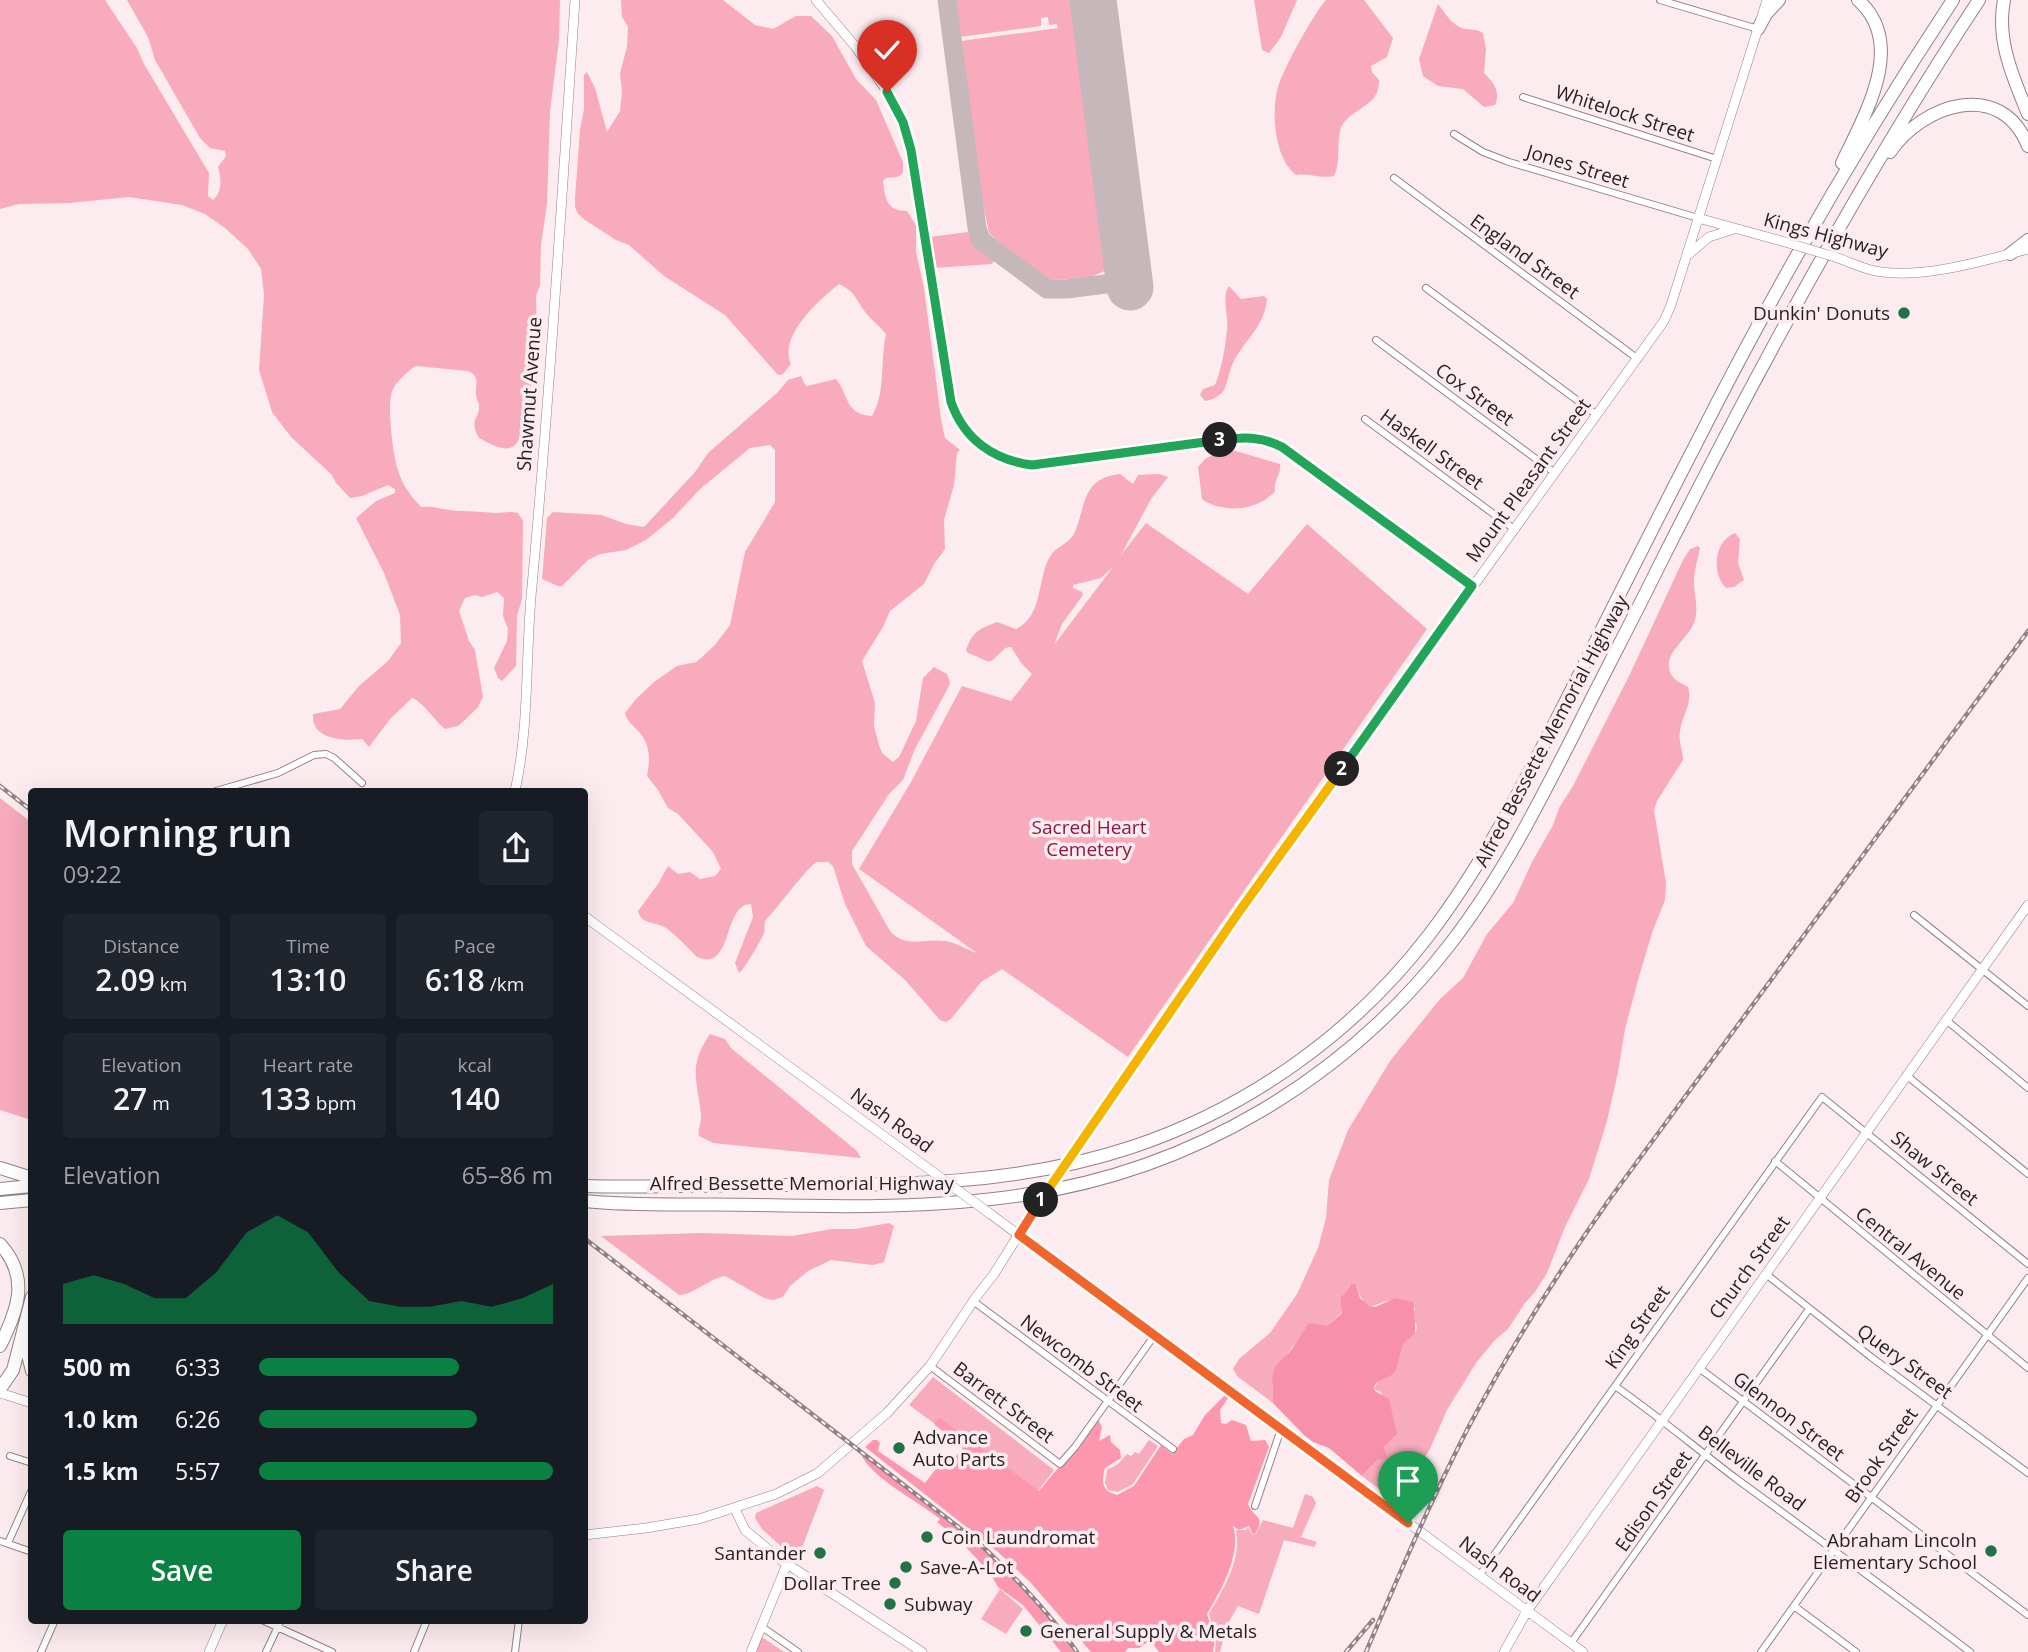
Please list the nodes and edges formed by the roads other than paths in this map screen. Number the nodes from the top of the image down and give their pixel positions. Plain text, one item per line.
1 (575, 0) edge
2 (816, 0) edge
3 (1660, 0) edge
4 (1768, 0) edge
5 (1779, 0) edge
6 (1858, 0) edge
7 (1953, 0) edge
8 (1979, 0) edge
9 (2004, 0) edge
10 (1758, 29) junction
11 (1523, 97) dead end
12 (2028, 114) edge
13 (1454, 134) dead end
14 (2028, 146) edge
15 (1717, 159) junction
16 (1394, 178) dead end
17 (1845, 215) junction
18 (1698, 218) junction
19 (1816, 221) junction
20 (1735, 229) junction
21 (2028, 240) edge
22 (2028, 249) edge
23 (2010, 254) junction
24 (1686, 257) junction
25 (1426, 288) dead end
26 (1376, 340) dead end
27 (1638, 359) junction
28 (1597, 415) junction
29 (1365, 419) dead end
30 (1555, 473) junction
31 (1514, 529) junction
32 (1472, 586) junction
33 (362, 783) dead end
34 (226, 788) edge
35 (515, 788) edge
36 (2028, 905) edge
37 (1914, 915) dead end
38 (588, 919) edge
39 (1981, 970) junction
40 (2028, 1006) edge
41 (1946, 1020) junction
42 (1906, 1076) junction
43 (2028, 1088) edge
44 (1822, 1097) joint
45 (1866, 1132) junction
46 (1775, 1161) junction
47 (0, 1168) edge
48 (2028, 1174) edge
49 (28, 1177) edge
50 (28, 1186) edge
51 (588, 1186) edge
52 (0, 1189) edge
53 (1820, 1198) junction
54 (28, 1200) edge
55 (588, 1201) edge
56 (0, 1203) edge
57 (1019, 1235) junction
58 (0, 1244) edge
59 (2028, 1264) edge
60 (1766, 1274) junction
61 (2028, 1278) edge
62 (973, 1301) junction
63 (28, 1309) edge
64 (1810, 1309) junction
65 (24, 1321) junction
66 (1988, 1334) junction
67 (4, 1335) edge
68 (1154, 1336) junction
69 (0, 1346) edge
70 (28, 1356) edge
71 (930, 1366) junction
72 (1699, 1368) junction
73 (2028, 1368) edge
74 (1615, 1386) junction
75 (0, 1391) edge
76 (1744, 1401) junction
77 (28, 1402) edge
78 (1107, 1402) junction
79 (1937, 1404) junction
80 (1662, 1419) junction
81 (1281, 1429) junction
82 (1173, 1450) dead end
83 (1706, 1454) junction
84 (10, 1456) dead end
85 (28, 1462) edge
86 (2028, 1473) edge
87 (1872, 1496) junction
88 (28, 1498) edge
89 (1255, 1506) dead end
90 (736, 1509) junction
91 (588, 1535) edge
92 (0, 1541) edge
93 (9, 1543) junction
94 (1835, 1549) junction
95 (28, 1550) edge
96 (787, 1564) junction
97 (1479, 1576) junction
98 (1794, 1606) junction
99 (1527, 1611) junction
100 (2028, 1615) edge
101 (53, 1624) edge
102 (221, 1624) edge
103 (279, 1624) edge
104 (426, 1624) edge
105 (518, 1624) edge
106 (762, 1627) junction
107 (1571, 1643) junction
108 (41, 1652) edge
109 (209, 1652) edge
110 (266, 1652) edge
111 (332, 1652) edge
112 (414, 1652) edge
113 (515, 1652) edge
114 (751, 1652) edge
115 (798, 1652) edge
116 (922, 1652) edge
117 (1504, 1652) edge
118 (1583, 1652) edge
119 (1761, 1652) edge
120 (1856, 1652) edge
121 (1970, 1652) edge

1 - 35 main road, Shawmut Avenue
2 - 32 main road
3 - 10 street
4 - 10 main road, Mount Pleasant Street
5 - 10 highway
6 - 19 highway
7 - 19 highway, Alfred Bessette Memorial Highway
8 - 17 highway, Alfred Bessette Memorial Highway
9 - 12 highway
10 - 15 main road, Mount Pleasant Street
11 - 15 street, Whitelock Street
13 - 18 street, Jones Street
14 - 17 highway
15 - 18 main road, Mount Pleasant Street
16 - 27 street, England Street
17 - 55 highway, Alfred Bessette Memorial Highway
18 - 20 main road, Kings Highway
18 - 24 main road, Mount Pleasant Street
19 - 51 highway, Alfred Bessette Memorial Highway
20 - 23 main road, Kings Highway, bridge
20 - 24 main road
21 - 23 highway
22 - 23 main road, Kings Highway
24 - 27 main road, Mount Pleasant Street
25 - 28 street
26 - 30 street, Cox Street
27 - 28 main road, Mount Pleasant Street
28 - 30 main road, Mount Pleasant Street
29 - 31 street, Haskell Street
30 - 31 main road, Mount Pleasant Street
31 - 32 main road, Mount Pleasant Street
32 - 57 main road, Mount Pleasant Street, bridge
33 - 34 street
36 - 39 main road, Church Street
37 - 39 street
38 - 57 main road, Nash Road, bridge
39 - 40 street
39 - 41 main road, Church Street
41 - 42 main road, Church Street
41 - 43 street
42 - 45 main road, Church Street
42 - 48 street
44 - 45 street, Shaw Street
44 - 46 street, King Street
45 - 53 main road, Church Street
45 - 59 street, Shaw Street
46 - 53 street, Central Avenue
46 - 74 street, King Street
47 - 49 highway
50 - 52 highway
53 - 60 main road, Church Street
53 - 66 street, Central Avenue
54 - 56 highway
57 - 62 main road, Mount Pleasant Street
57 - 68 main road, Nash Road
58 - 67 highway
60 - 64 street, Query Street
60 - 72 main road, Church Street
61 - 66 street, Brook Street
62 - 71 main road, Mount Pleasant Street
62 - 78 street, Newcomb Street
63 - 65 highway
64 - 76 street, Edison Street
64 - 79 street, Query Street
65 - 70 highway
65 - 75 highway
66 - 73 street, Central Avenue
66 - 79 street, Brook Street
67 - 69 highway
68 - 78 street
68 - 81 main road, Nash Road
71 - 78 street, Barrett Street
71 - 90 main road, Mount Pleasant Street
72 - 76 street, Glennon Street
72 - 80 main road, Church Street
74 - 80 street, Belleville Road
74 - 97 street, King Street
75 - 77 main road
76 - 83 street, Edison Street
76 - 87 street, Glennon Street
78 - 82 street, Newcomb Street
79 - 86 street, Query Street
79 - 87 street, Brook Street
80 - 83 street, Belleville Road
80 - 99 main road, Church Street
81 - 89 street
81 - 97 main road, Nash Road
83 - 94 street, Belleville Road
83 - 107 street, Edison Street
84 - 85 street
87 - 94 street, Brook Street
87 - 100 street, Glennon Street
88 - 93 street
90 - 91 main road, Mount Pleasant Street
90 - 96 main road
92 - 93 street
93 - 95 street
94 - 98 street, Brook Street
94 - 121 street, Belleville Road
96 - 106 main road
96 - 116 main road
97 - 99 main road, Nash Road
98 - 119 street, Brook Street
98 - 120 street
99 - 107 main road, Nash Road
99 - 117 main road, Church Street
101 - 108 street
102 - 109 main road
103 - 110 street
103 - 111 street
104 - 112 street
105 - 113 street
106 - 114 main road
106 - 115 street
107 - 118 main road, Nash Road

